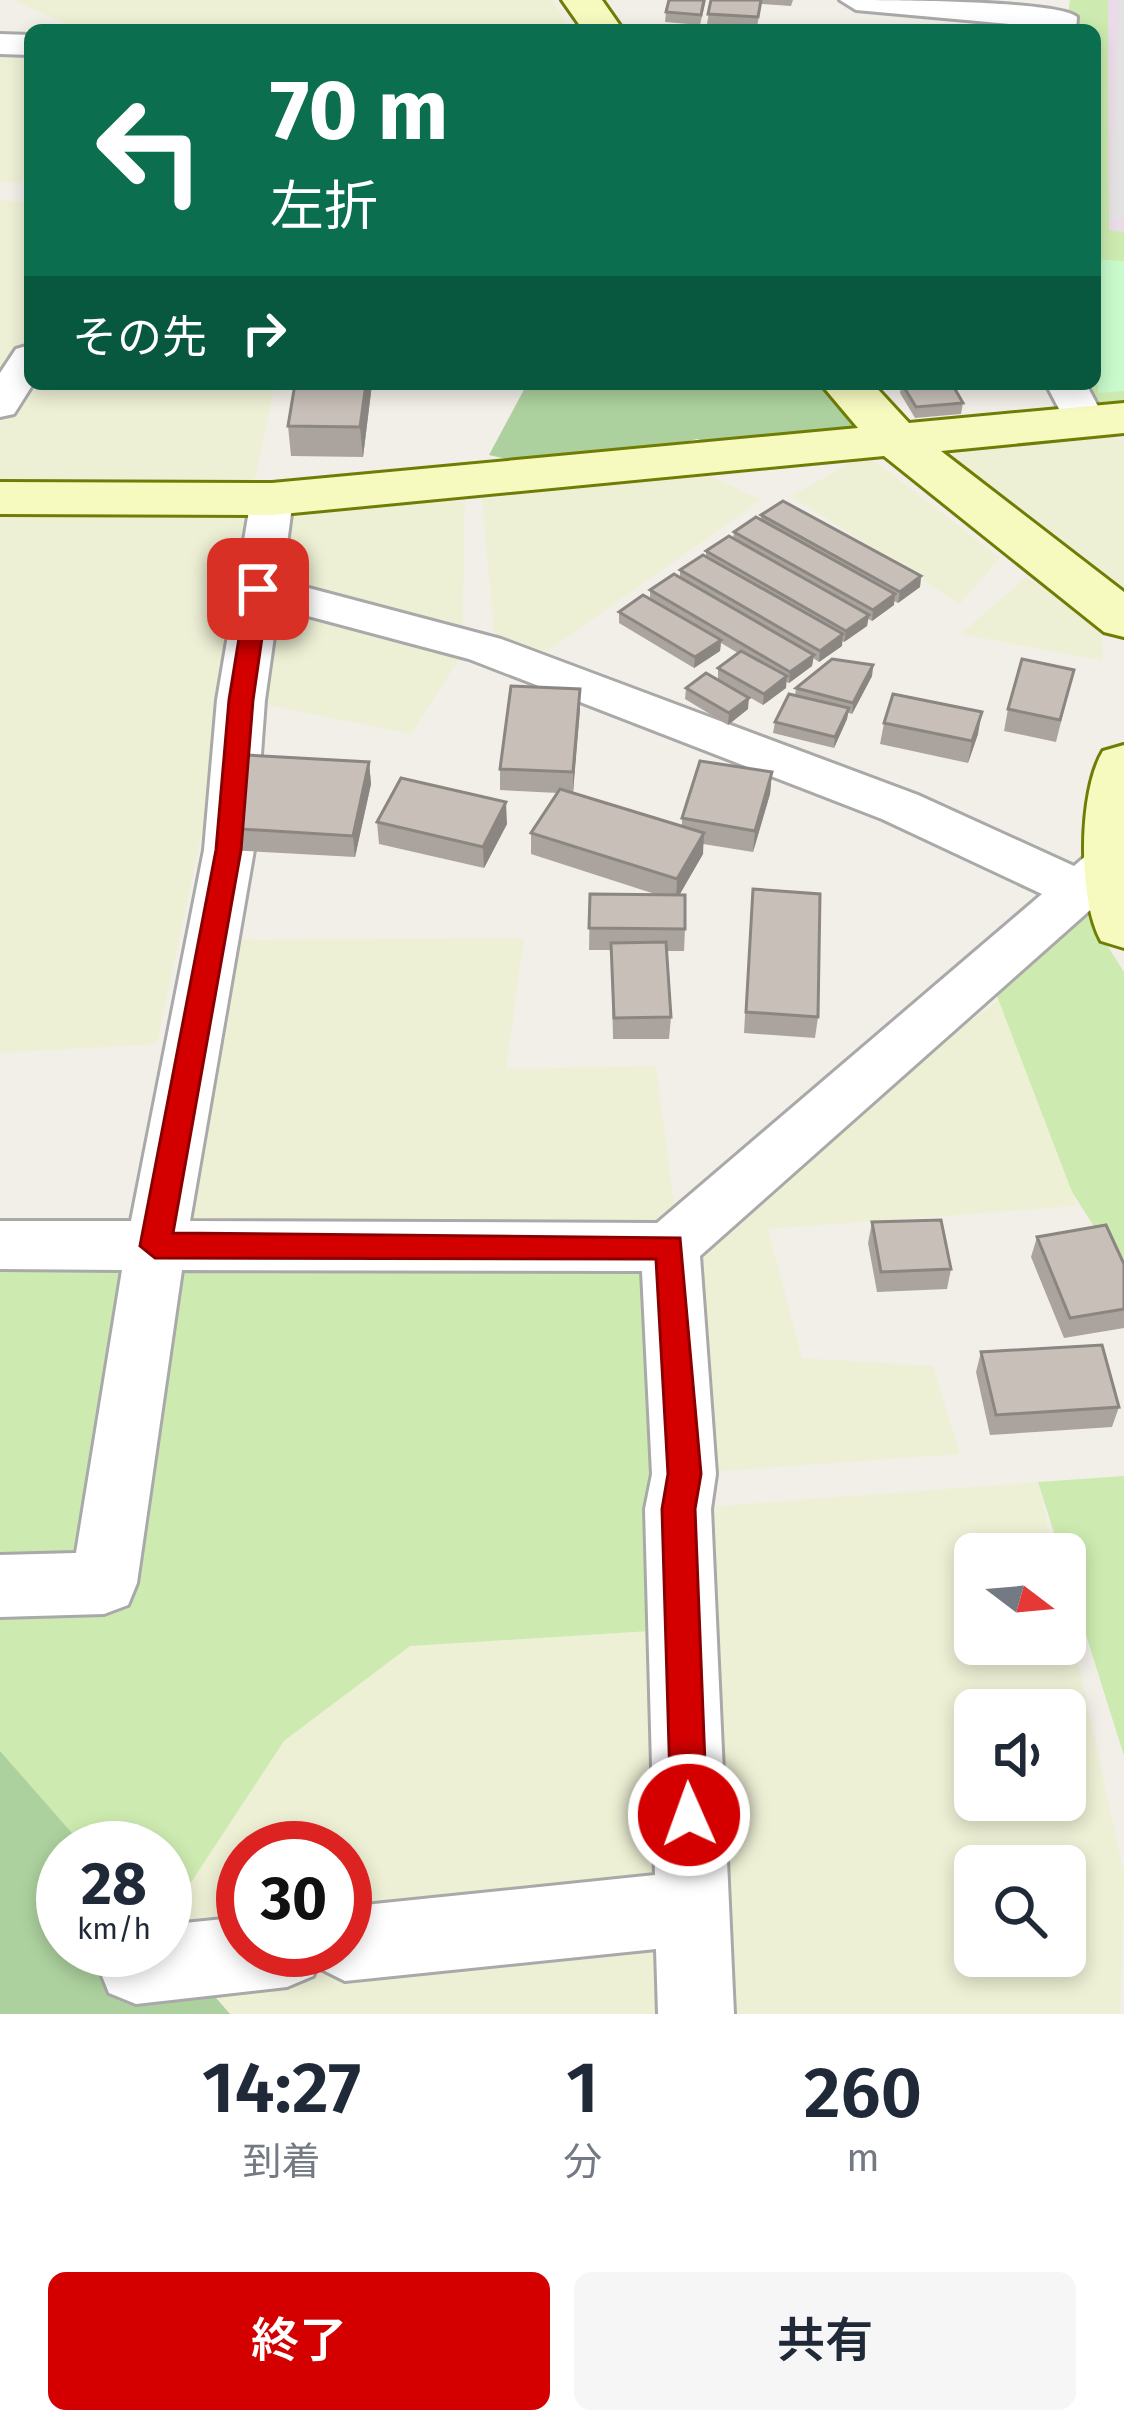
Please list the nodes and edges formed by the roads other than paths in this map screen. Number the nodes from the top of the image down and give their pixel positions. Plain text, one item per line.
1 (856, 0) edge
2 (1060, 24) edge
3 (24, 367) edge
4 (851, 390) edge
5 (0, 405) edge
6 (1092, 408) edge
7 (897, 441) junction
8 (0, 498) edge
9 (272, 499) junction
10 (258, 589) junction
11 (1124, 620) edge
12 (1124, 765) edge
13 (1106, 892) edge
14 (0, 1245) edge
15 (155, 1246) junction
16 (670, 1247) junction
17 (0, 1586) edge
18 (692, 1908) junction
19 (372, 1941) edge
20 (696, 2014) edge

1 - 2 street
3 - 5 street
4 - 7 street
6 - 7 street
7 - 9 street
7 - 11 street
8 - 9 street
9 - 10 street
10 - 13 street
10 - 15 street
12 - 13 street
13 - 16 street
14 - 15 street
15 - 16 street
15 - 17 street
16 - 18 street
18 - 19 street
18 - 20 street

